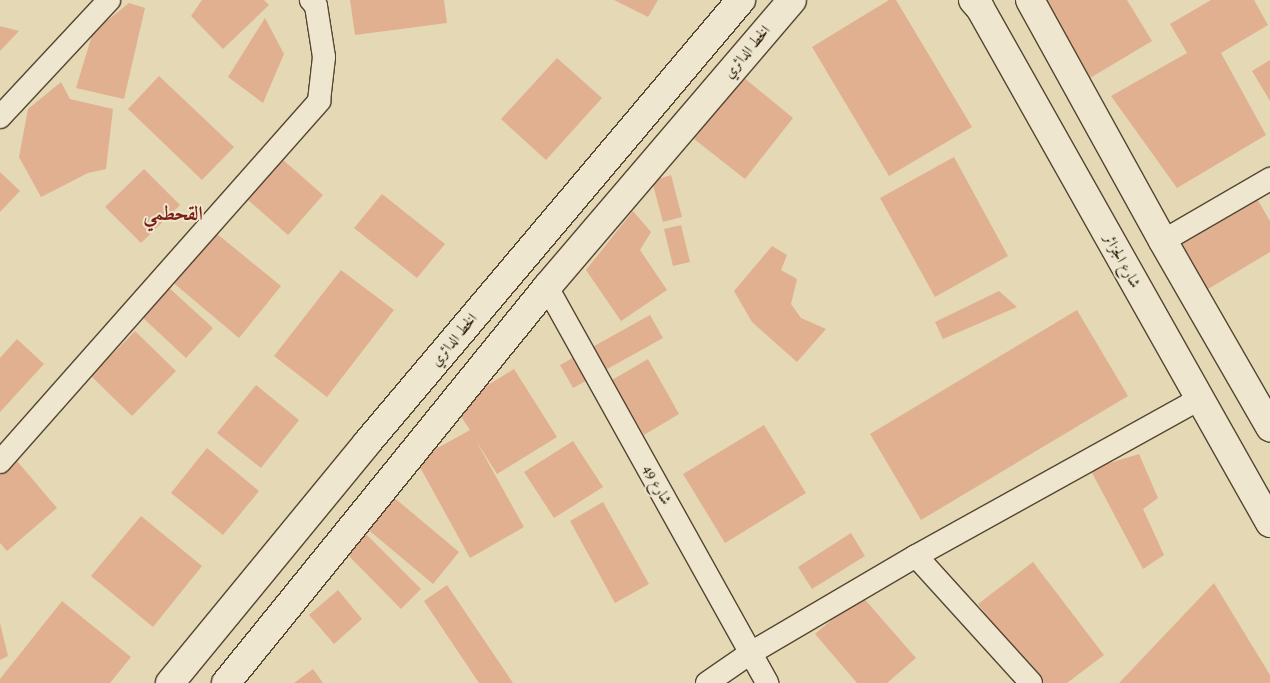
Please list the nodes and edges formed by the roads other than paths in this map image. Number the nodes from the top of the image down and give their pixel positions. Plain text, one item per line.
1 (109, 0) edge
2 (311, 0) edge
3 (741, 0) edge
4 (792, 0) edge
5 (973, 0) edge
6 (1030, 0) edge
7 (0, 117) edge
8 (1270, 179) edge
9 (1163, 241) junction
10 (547, 287) junction
11 (1199, 399) junction
12 (1270, 426) edge
13 (367, 444) junction
14 (0, 462) edge
15 (400, 469) junction
16 (1270, 523) edge
17 (916, 556) junction
18 (749, 654) junction
19 (170, 683) edge
20 (226, 683) edge
21 (707, 683) edge
22 (767, 683) edge
23 (1032, 683) edge

1 - 7 street
2 - 14 street
3 - 13 main road, الخط الدائري
4 - 10 main road, الخط الدائري
5 - 11 main road, شارع الجزائر
6 - 9 main road
8 - 9 street
9 - 12 main road
10 - 15 main road, الخط الدائري
10 - 18 street, شارع 49
11 - 16 main road, شارع الجزائر
11 - 17 street
13 - 15 main road
13 - 19 main road, الخط الدائري
15 - 20 main road, الخط الدائري
17 - 18 street
17 - 23 street
18 - 21 street
18 - 22 street, شارع 49

